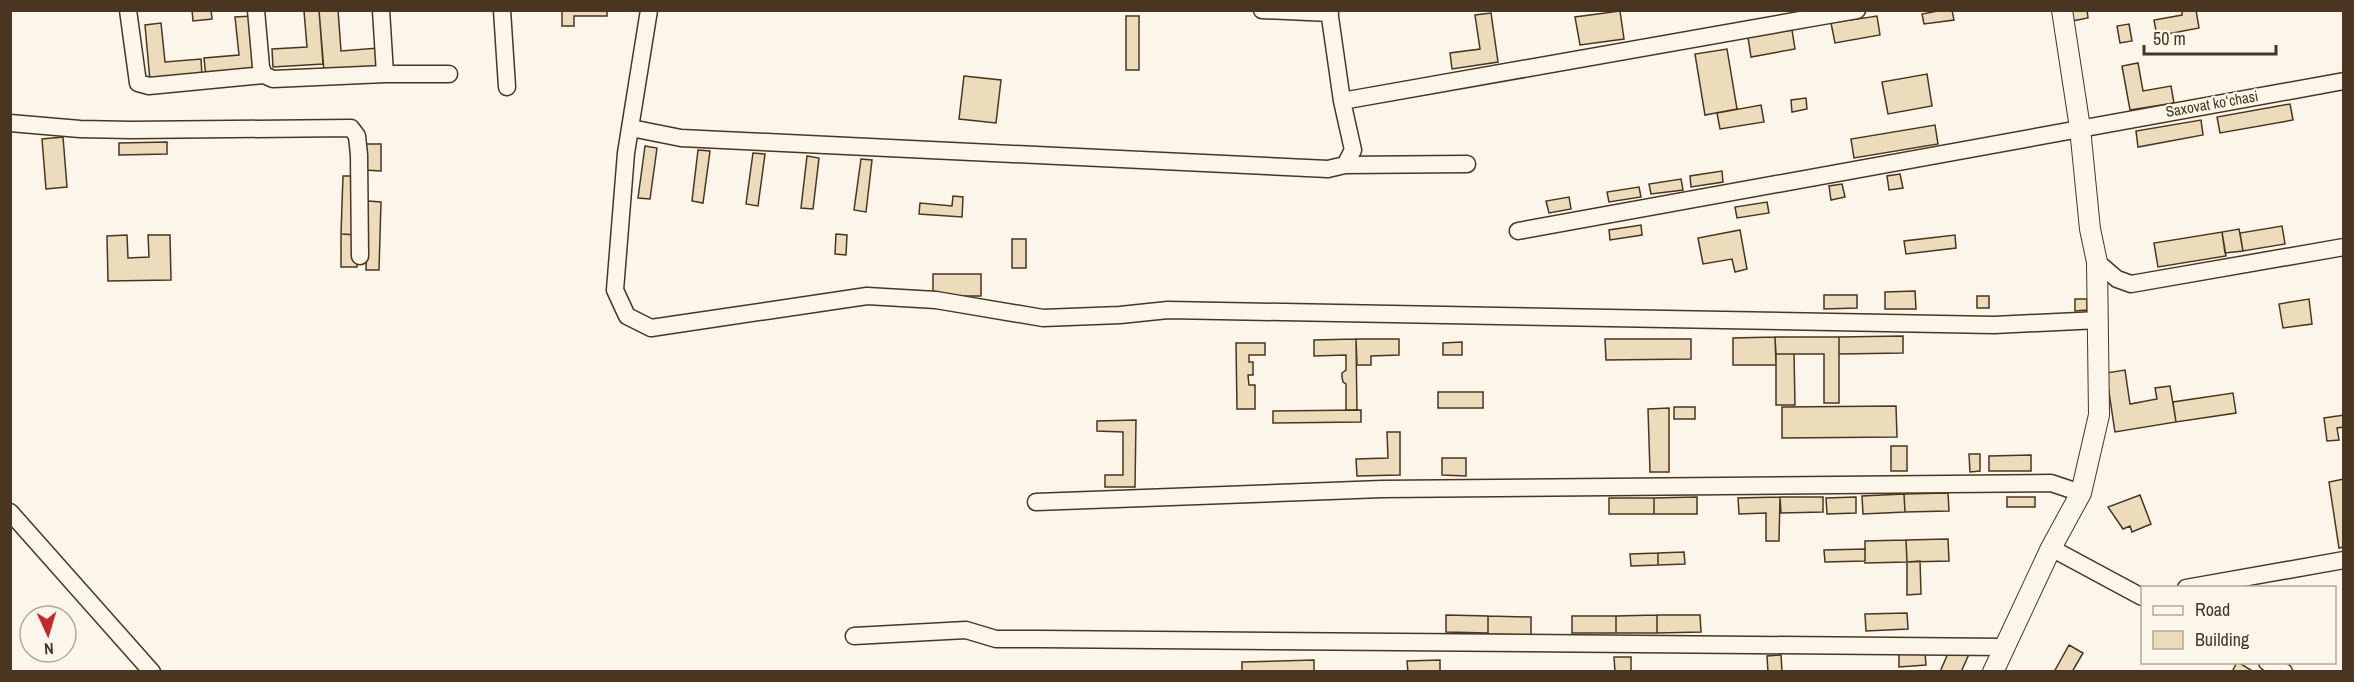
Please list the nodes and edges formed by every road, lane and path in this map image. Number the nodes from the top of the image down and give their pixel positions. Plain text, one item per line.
1 (129, 10) edge
2 (256, 10) edge
3 (381, 10) edge
4 (502, 10) edge
5 (649, 10) edge
6 (1262, 10) edge
7 (1857, 10) edge
8 (2062, 10) edge
9 (1329, 12) edge
10 (385, 74) junction
11 (264, 75) junction
12 (449, 75) dead end
13 (2343, 81) edge
14 (507, 87) dead end
15 (1342, 101) junction
16 (10, 123) edge
17 (631, 128) junction
18 (2080, 128) junction
19 (1467, 164) dead end
20 (1345, 165) junction
21 (1518, 231) dead end
22 (2343, 247) edge
23 (360, 256) dead end
24 (2097, 262) junction
25 (2099, 320) junction
26 (2081, 493) junction
27 (1036, 502) dead end
28 (10, 512) edge
29 (2051, 548) junction
30 (2343, 560) edge
31 (2197, 586) edge
32 (2141, 596) edge
33 (854, 636) dead end
34 (2005, 647) junction
35 (2269, 664) edge
36 (152, 672) edge
37 (1993, 672) edge
38 (2284, 672) edge

1 - 11 street
2 - 11 street
3 - 10 street
4 - 14 street
5 - 17 street
6 - 9 street
7 - 15 street
8 - 18 street
9 - 15 street
10 - 11 street
10 - 12 street
13 - 18 street, Saxovat koʻchasi
15 - 20 street
16 - 23 street
17 - 20 street
17 - 25 street
18 - 21 street, Saxovat koʻchasi
18 - 24 street
19 - 20 street
22 - 24 street
24 - 25 street
25 - 26 street
26 - 27 street
26 - 29 street
28 - 36 street
29 - 32 street
29 - 34 street
30 - 31 street
33 - 34 street
34 - 37 street
35 - 38 street

